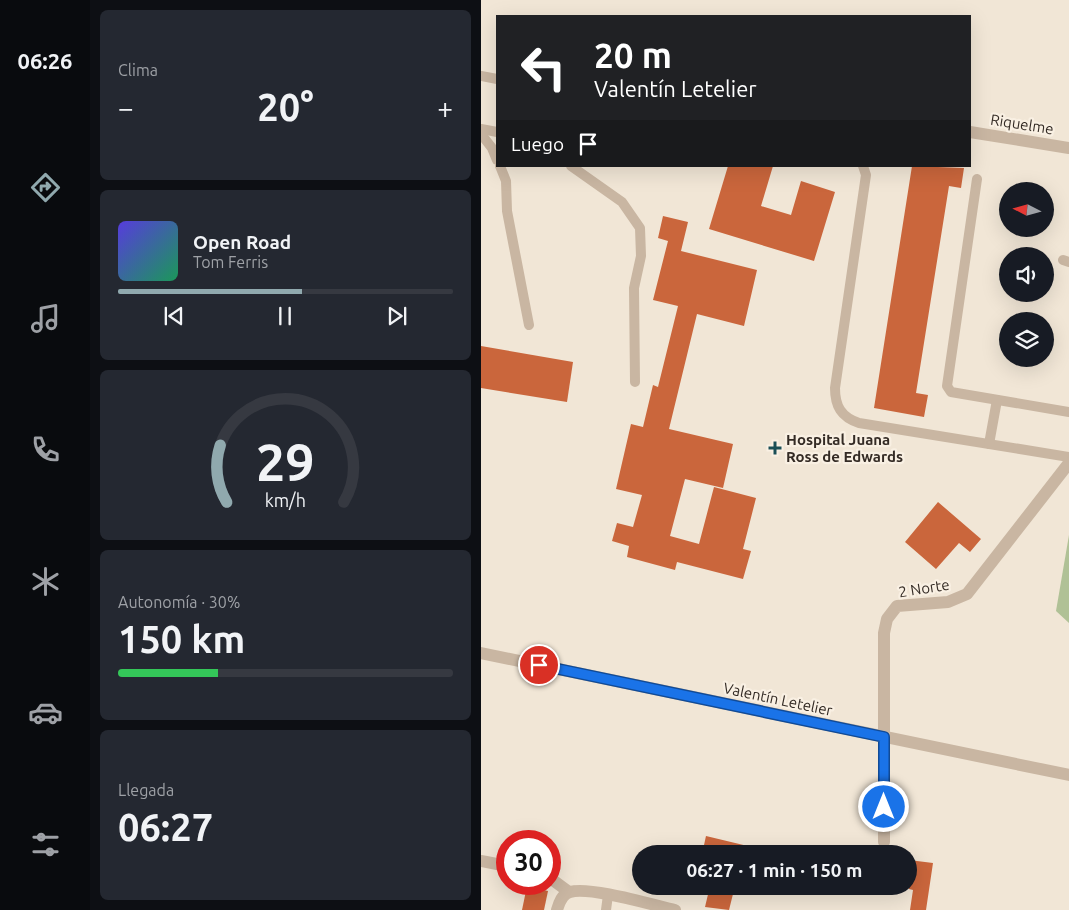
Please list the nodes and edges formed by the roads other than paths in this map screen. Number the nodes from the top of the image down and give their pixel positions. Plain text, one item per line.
1 (481, 76) edge
2 (496, 79) edge
3 (481, 129) edge
4 (496, 132) edge
5 (971, 132) edge
6 (481, 134) edge
7 (1069, 148) edge
8 (496, 158) edge
9 (500, 167) edge
10 (572, 167) edge
11 (863, 167) edge
12 (977, 179) dead end
13 (529, 325) dead end
14 (635, 382) dead end
15 (997, 400) junction
16 (1069, 412) edge
17 (989, 444) junction
18 (1069, 457) edge
19 (1069, 463) edge
20 (481, 653) edge
21 (884, 737) junction
22 (1069, 775) edge
23 (884, 842) dead end
24 (481, 861) edge
25 (496, 864) edge
26 (561, 886) edge
27 (569, 892) junction
28 (608, 895) junction
29 (557, 910) edge
30 (606, 910) edge
31 (675, 910) edge

1 - 2 lane
3 - 4 lane
5 - 7 street, Riquelme
6 - 8 lane
9 - 13 lane
10 - 14 lane
11 - 17 lane
12 - 15 lane
15 - 16 lane
15 - 17 lane
17 - 18 lane
19 - 21 street, 2 Norte
20 - 21 street, Valentín Letelier
21 - 22 street, Valentín Letelier
21 - 23 street, 2 Norte
24 - 25 street
26 - 27 street
27 - 28 street
27 - 29 street
28 - 30 lane
28 - 31 street

